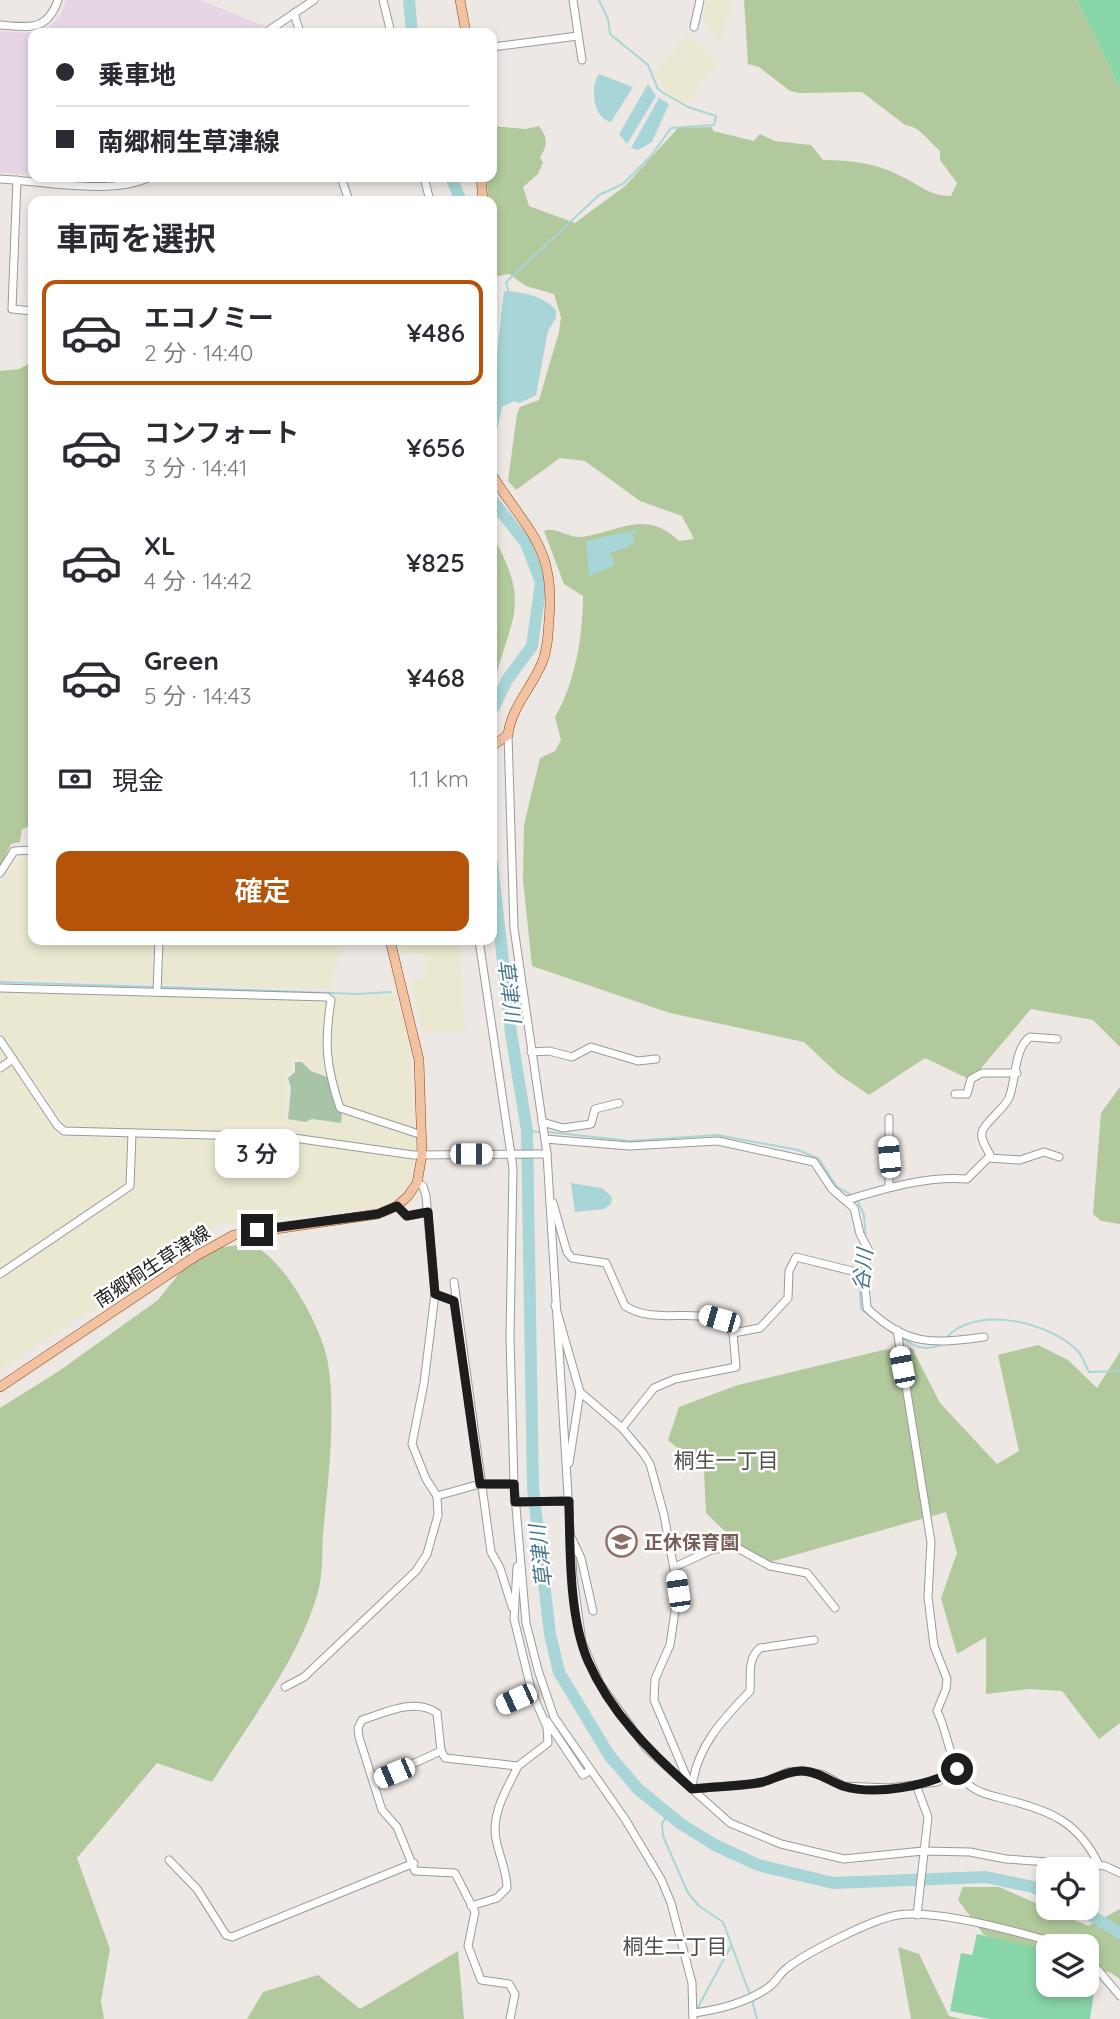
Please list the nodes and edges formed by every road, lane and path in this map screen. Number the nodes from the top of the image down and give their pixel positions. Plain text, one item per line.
1 (58, 0) edge
2 (314, 0) edge
3 (383, 0) edge
4 (460, 0) edge
5 (573, 0) edge
6 (701, 0) edge
7 (295, 13) junction
8 (0, 25) edge
9 (694, 27) dead end
10 (272, 28) edge
11 (299, 28) edge
12 (390, 28) edge
13 (465, 28) edge
14 (578, 36) junction
15 (497, 46) edge
16 (582, 60) dead end
17 (0, 179) edge
18 (17, 180) junction
19 (28, 181) edge
20 (50, 182) edge
21 (138, 182) edge
22 (28, 311) edge
23 (497, 482) edge
24 (508, 735) junction
25 (497, 743) edge
26 (28, 850) edge
27 (0, 873) edge
28 (159, 945) edge
29 (391, 945) edge
30 (480, 945) edge
31 (0, 988) edge
32 (158, 992) junction
33 (1057, 1039) dead end
34 (0, 1040) edge
35 (4, 1051) edge
36 (531, 1052) junction
37 (13, 1059) junction
38 (656, 1059) dead end
39 (0, 1068) edge
40 (1017, 1073) junction
41 (955, 1094) dead end
42 (619, 1103) dead end
43 (889, 1118) dead end
44 (542, 1122) junction
45 (132, 1133) junction
46 (422, 1135) junction
47 (545, 1139) junction
48 (512, 1154) junction
49 (542, 1154) junction
50 (422, 1155) junction
51 (991, 1157) junction
52 (1059, 1157) dead end
53 (417, 1183) junction
54 (889, 1187) junction
55 (848, 1200) junction
56 (549, 1201) junction
57 (397, 1206) junction
58 (428, 1212) junction
59 (0, 1274) edge
60 (863, 1274) junction
61 (454, 1282) dead end
62 (435, 1294) junction
63 (454, 1301) junction
64 (554, 1303) junction
65 (897, 1331) junction
66 (733, 1333) junction
67 (984, 1337) dead end
68 (0, 1387) edge
69 (580, 1392) junction
70 (622, 1428) junction
71 (567, 1478) junction
72 (480, 1484) junction
73 (514, 1484) junction
74 (437, 1496) junction
75 (566, 1501) junction
76 (519, 1502) junction
77 (569, 1534) junction
78 (521, 1563) junction
79 (675, 1567) junction
80 (512, 1607) junction
81 (835, 1608) dead end
82 (593, 1611) dead end
83 (814, 1640) dead end
84 (285, 1687) dead end
85 (532, 1693) junction
86 (500, 1706) dead end
87 (540, 1712) junction
88 (441, 1751) junction
89 (518, 1766) junction
90 (957, 1769) junction
91 (589, 1771) junction
92 (375, 1782) junction
93 (916, 1785) junction
94 (692, 1789) junction
95 (923, 1851) junction
96 (1094, 1857) edge
97 (169, 1860) dead end
98 (1036, 1860) edge
99 (414, 1863) junction
100 (1099, 1865) edge
101 (1120, 1873) edge
102 (471, 1906) junction
103 (917, 1913) junction
104 (1036, 1938) edge
105 (1099, 1971) edge
106 (1120, 1996) edge
107 (693, 2016) edge
108 (510, 2019) edge

1 - 8 street
2 - 7 street
3 - 12 street
4 - 13 main road
5 - 14 street
6 - 9 street
7 - 10 street
7 - 11 street
14 - 15 street
14 - 16 street
17 - 18 street
18 - 19 street
18 - 22 street
20 - 21 street
23 - 24 main road
24 - 25 main road
24 - 36 street
26 - 27 street
28 - 32 street
29 - 46 main road
30 - 48 street
31 - 32 street
32 - 46 street
33 - 40 street
34 - 35 street
35 - 37 street
36 - 38 street
36 - 44 street
37 - 39 street
37 - 45 street
40 - 41 street
40 - 51 street
42 - 44 street
43 - 54 street
44 - 47 street
45 - 50 street
45 - 59 street
46 - 50 main road
47 - 49 street
47 - 55 street
48 - 49 street
48 - 50 street
48 - 73 street
49 - 56 street
50 - 53 main road
51 - 52 street
51 - 54 street
53 - 57 main road
53 - 58 street
54 - 55 street
55 - 60 street
56 - 64 street
56 - 66 street
57 - 58 street
57 - 68 main road, 南郷桐生草津線
58 - 62 street
60 - 65 street
60 - 66 street
61 - 63 street
62 - 63 street
62 - 74 street
63 - 72 street
64 - 69 street
64 - 71 street
65 - 67 street
65 - 90 street
66 - 70 street
69 - 70 street
69 - 71 street
70 - 79 street
71 - 75 street
72 - 73 street
72 - 74 street
72 - 80 street
73 - 76 street
74 - 84 street
75 - 76 street
75 - 77 street
76 - 78 street
77 - 82 street
77 - 94 street
78 - 80 street
78 - 91 street
79 - 81 street
79 - 94 street
80 - 85 street
83 - 94 street
85 - 86 street
85 - 87 street
87 - 89 street
87 - 91 street
88 - 89 street
88 - 92 street
88 - 92 street
89 - 102 street
90 - 93 street
90 - 96 street
91 - 107 street
92 - 99 street
93 - 94 street
93 - 95 street
94 - 95 street
95 - 98 street
95 - 103 street
97 - 99 street
99 - 102 street
100 - 101 street
102 - 108 street
103 - 104 street
103 - 107 street
105 - 106 street

